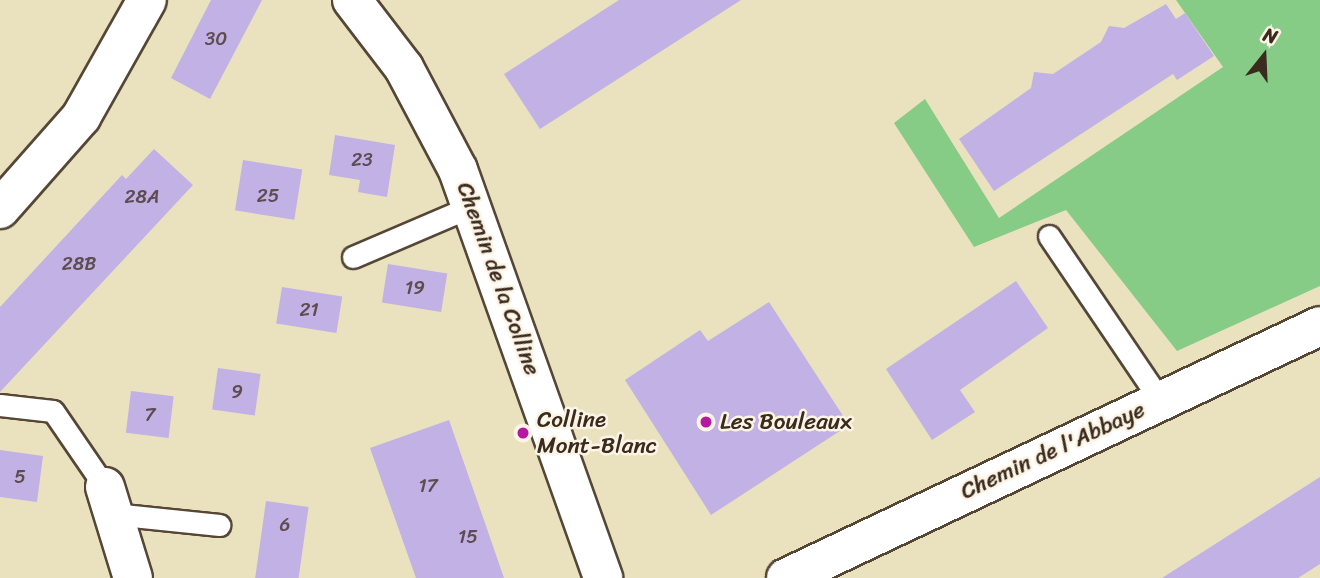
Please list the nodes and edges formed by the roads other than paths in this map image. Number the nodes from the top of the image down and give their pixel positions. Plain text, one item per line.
1 (147, 0) edge
2 (352, 0) edge
3 (472, 206) junction
4 (0, 209) edge
5 (1049, 236) dead end
6 (352, 257) dead end
7 (1320, 326) edge
8 (1160, 400) junction
9 (0, 405) edge
10 (109, 500) junction
11 (219, 525) dead end
12 (133, 578) edge
13 (603, 578) edge
14 (786, 578) edge

1 - 4 street
2 - 3 street, Chemin de la Colline
3 - 6 lane
3 - 13 street, Chemin de la Colline
5 - 8 lane
7 - 8 street, Chemin de l'Abbaye
8 - 14 street, Chemin de l'Abbaye
9 - 10 lane
10 - 11 lane
10 - 12 street

